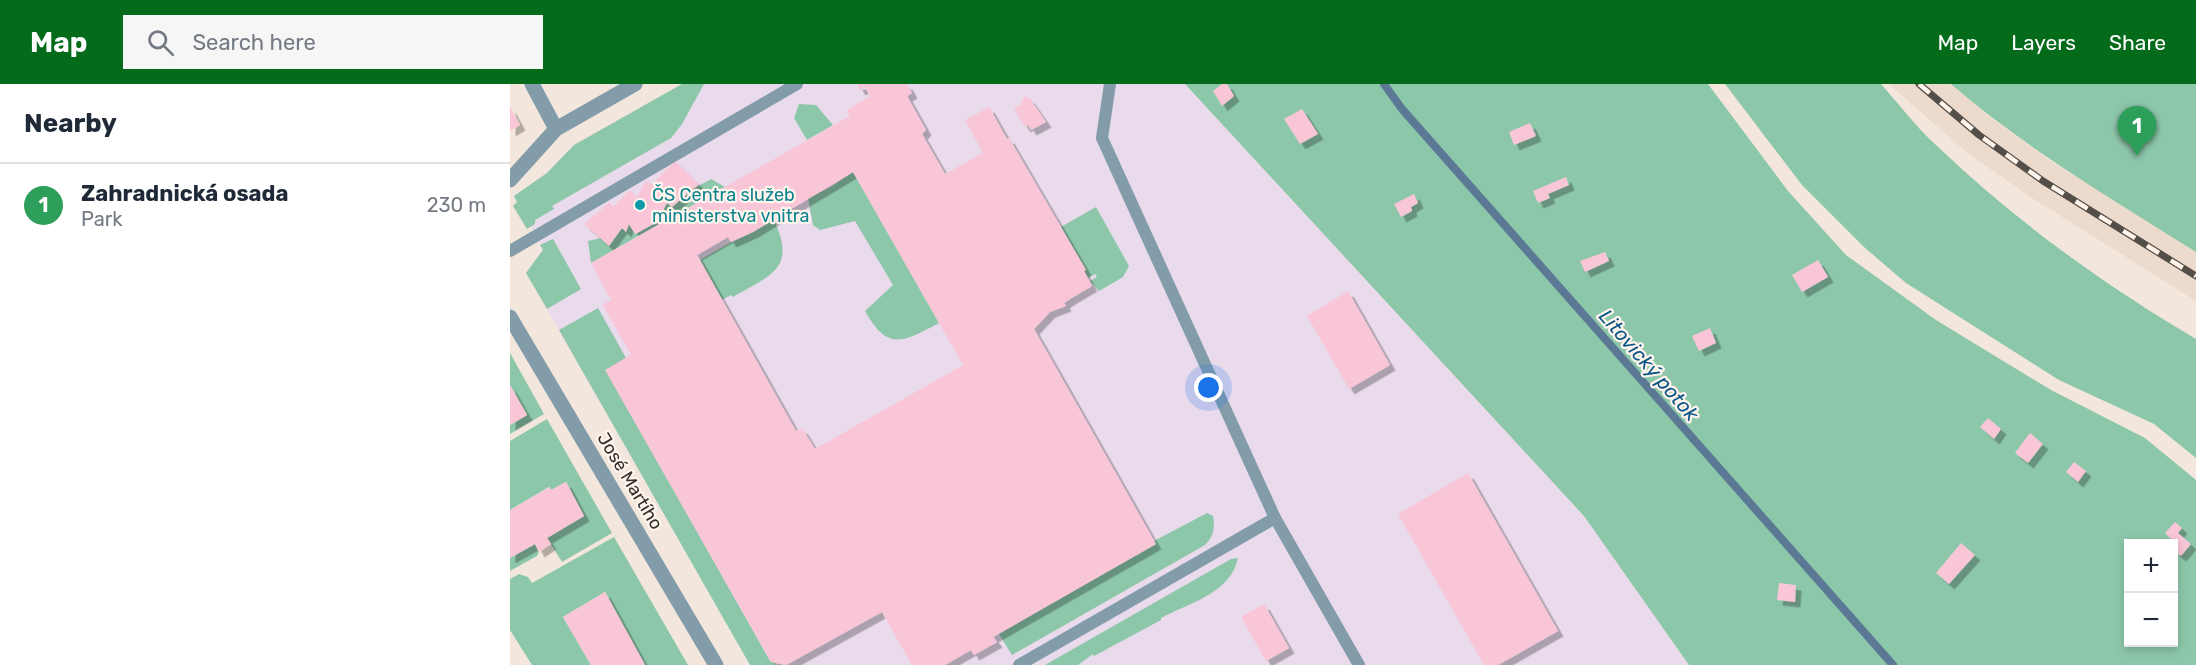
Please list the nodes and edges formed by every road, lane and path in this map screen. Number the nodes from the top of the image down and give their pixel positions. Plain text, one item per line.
1 (532, 84) edge
2 (635, 84) edge
3 (796, 84) edge
4 (1110, 84) edge
5 (556, 129) junction
6 (510, 180) edge
7 (510, 251) edge
8 (510, 317) edge
9 (1275, 518) junction
10 (716, 665) edge
11 (1019, 665) edge
12 (1359, 665) edge

1 - 5 street
2 - 5 street
3 - 7 lane
4 - 9 lane
5 - 6 street
8 - 10 street, José Martího
9 - 11 lane
9 - 12 lane

